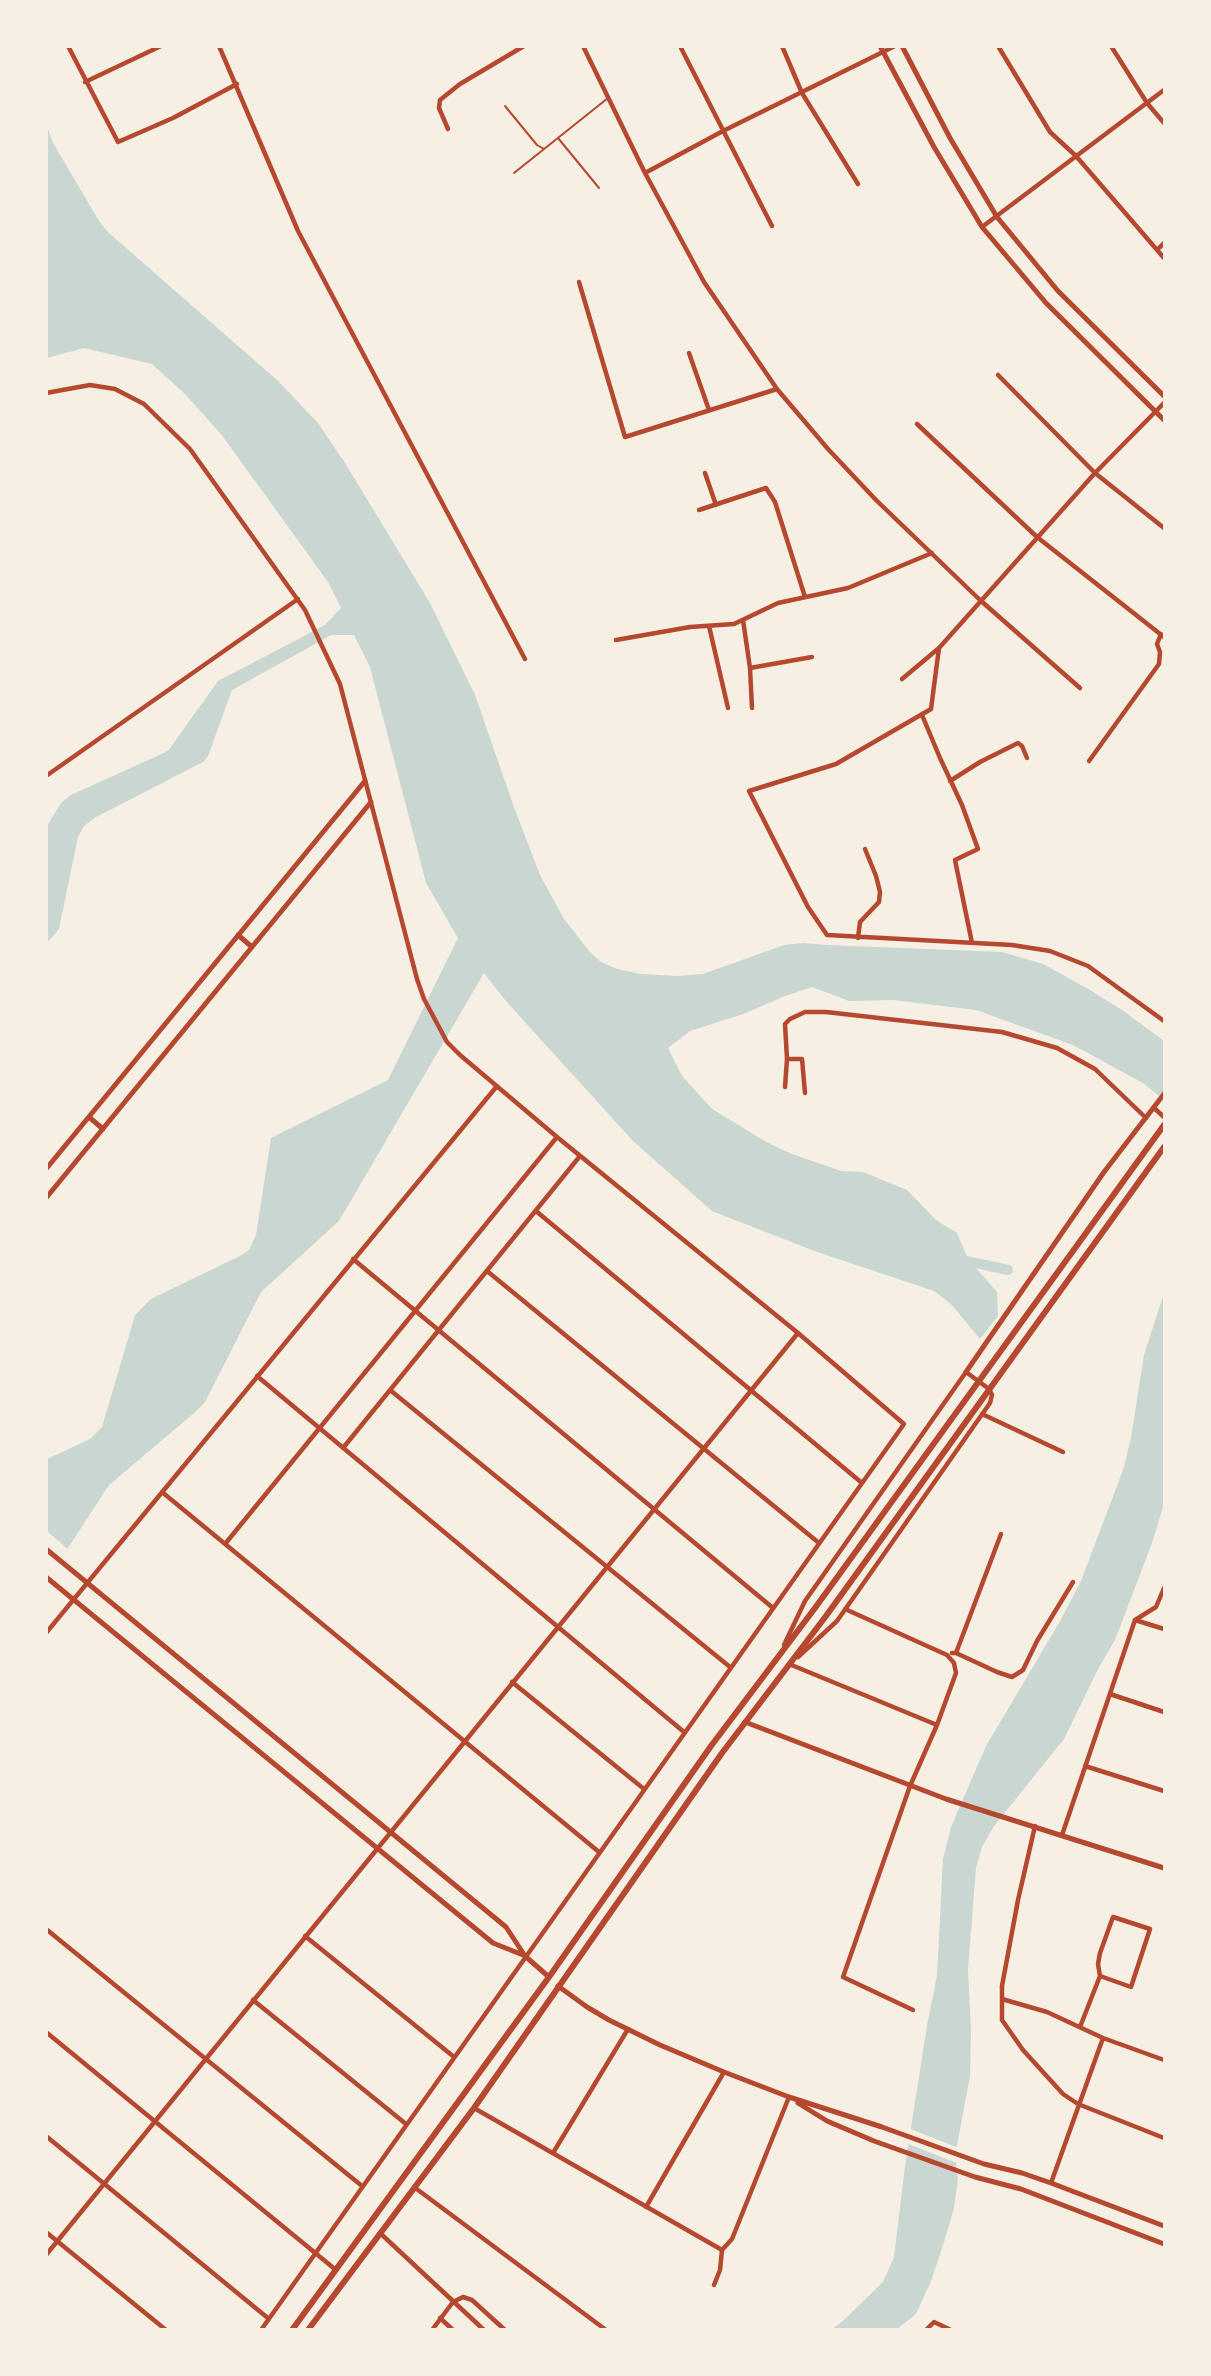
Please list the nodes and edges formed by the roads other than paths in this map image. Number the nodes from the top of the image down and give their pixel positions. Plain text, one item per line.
1 (68, 46) edge
2 (144, 46) edge
3 (161, 46) edge
4 (219, 46) edge
5 (524, 46) edge
6 (583, 46) edge
7 (680, 46) edge
8 (782, 46) edge
9 (880, 46) edge
10 (895, 46) edge
11 (902, 46) edge
12 (998, 46) edge
13 (1111, 46) edge
14 (147, 53) junction
15 (883, 53) junction
16 (86, 82) junction
17 (237, 84) junction
18 (1164, 90) edge
19 (802, 93) junction
20 (608, 98) junction
21 (1147, 103) junction
22 (505, 105) dead end
23 (1164, 123) edge
24 (448, 129) dead end
25 (723, 131) junction
26 (558, 138) junction
27 (544, 149) junction
28 (1076, 156) junction
29 (514, 173) dead end
30 (645, 173) junction
31 (858, 183) dead end
32 (599, 188) dead end
33 (997, 216) junction
34 (772, 226) dead end
35 (982, 227) junction
36 (1164, 243) edge
37 (1157, 250) junction
38 (1164, 258) edge
39 (579, 282) dead end
40 (689, 353) dead end
41 (998, 375) dead end
42 (777, 388) junction
43 (46, 393) edge
44 (1164, 396) edge
45 (1164, 403) edge
46 (709, 410) junction
47 (1156, 412) junction
48 (1164, 420) edge
49 (917, 424) dead end
50 (705, 473) dead end
51 (1095, 473) junction
52 (716, 505) junction
53 (699, 510) dead end
54 (1164, 528) edge
55 (1037, 537) junction
56 (932, 553) junction
57 (805, 597) junction
58 (298, 599) junction
59 (980, 600) junction
60 (743, 620) junction
61 (709, 626) junction
62 (1163, 635) edge
63 (616, 640) dead end
64 (939, 648) junction
65 (812, 657) dead end
66 (525, 659) dead end
67 (750, 668) junction
68 (902, 679) dead end
69 (1080, 688) dead end
70 (728, 708) dead end
71 (752, 708) dead end
72 (922, 715) junction
73 (1027, 758) dead end
74 (1089, 761) dead end
75 (46, 776) edge
76 (365, 781) junction
77 (950, 781) junction
78 (371, 802) junction
79 (865, 849) dead end
80 (238, 935) junction
81 (858, 938) junction
82 (972, 943) junction
83 (252, 947) junction
84 (1164, 1021) edge
85 (787, 1059) junction
86 (496, 1086) junction
87 (784, 1087) dead end
88 (805, 1093) dead end
89 (1164, 1095) edge
90 (1154, 1108) junction
91 (89, 1117) junction
92 (1164, 1117) edge
93 (1146, 1118) junction
94 (1164, 1125) edge
95 (103, 1129) junction
96 (558, 1137) junction
97 (1164, 1147) edge
98 (580, 1156) junction
99 (46, 1169) edge
100 (46, 1198) edge
101 (536, 1211) junction
102 (353, 1259) junction
103 (487, 1271) junction
104 (415, 1312) junction
105 (438, 1331) junction
106 (798, 1333) junction
107 (966, 1372) junction
108 (257, 1376) junction
109 (390, 1390) junction
110 (751, 1390) junction
111 (982, 1414) junction
112 (319, 1428) junction
113 (343, 1448) junction
114 (703, 1448) junction
115 (1063, 1452) dead end
116 (862, 1483) junction
117 (162, 1492) junction
118 (654, 1509) junction
119 (1001, 1534) dead end
120 (819, 1543) junction
121 (225, 1544) junction
122 (46, 1549) edge
123 (606, 1567) junction
124 (49, 1579) edge
125 (1073, 1582) dead end
126 (87, 1583) junction
127 (1164, 1588) edge
128 (74, 1600) junction
129 (773, 1608) junction
130 (845, 1609) junction
131 (1135, 1620) junction
132 (557, 1627) junction
133 (1164, 1629) edge
134 (46, 1633) edge
135 (956, 1653) junction
136 (780, 1655) junction
137 (947, 1655) junction
138 (789, 1664) junction
139 (730, 1667) junction
140 (512, 1682) junction
141 (1110, 1694) junction
142 (1164, 1712) edge
143 (733, 1715) junction
144 (745, 1722) junction
145 (937, 1725) junction
146 (684, 1732) junction
147 (464, 1741) junction
148 (1085, 1766) junction
149 (910, 1786) junction
150 (644, 1789) junction
151 (1164, 1791) edge
152 (1035, 1826) junction
153 (390, 1832) junction
154 (1062, 1835) junction
155 (377, 1847) junction
156 (599, 1852) junction
157 (1164, 1868) edge
158 (46, 1929) edge
159 (305, 1936) junction
160 (525, 1956) junction
161 (1100, 1976) junction
162 (549, 1977) junction
163 (558, 1986) junction
164 (1002, 1999) junction
165 (253, 2000) junction
166 (913, 2010) dead end
167 (1080, 2027) junction
168 (628, 2029) junction
169 (46, 2032) edge
170 (1103, 2038) junction
171 (454, 2057) junction
172 (206, 2058) junction
173 (1164, 2060) edge
174 (724, 2072) junction
175 (789, 2097) junction
176 (1078, 2104) junction
177 (474, 2108) junction
178 (155, 2122) junction
179 (406, 2124) junction
180 (46, 2136) edge
181 (1164, 2138) edge
182 (553, 2153) junction
183 (105, 2183) junction
184 (1050, 2183) junction
185 (362, 2186) junction
186 (414, 2187) junction
187 (646, 2207) junction
188 (369, 2226) junction
189 (1164, 2226) edge
190 (46, 2232) edge
191 (380, 2233) junction
192 (58, 2241) junction
193 (1164, 2244) edge
194 (722, 2250) junction
195 (315, 2253) junction
196 (46, 2255) edge
197 (336, 2270) junction
198 (714, 2285) dead end
199 (453, 2302) junction
200 (441, 2318) junction
201 (269, 2319) junction
202 (166, 2330) edge
203 (261, 2330) edge
204 (292, 2330) edge
205 (308, 2330) edge
206 (432, 2330) edge
207 (453, 2330) edge
208 (484, 2330) edge
209 (505, 2330) edge
210 (606, 2330) edge
211 (926, 2330) edge
212 (951, 2330) edge

1 - 16 street
2 - 14 street
3 - 14 street
4 - 17 street
5 - 24 street
6 - 20 street
7 - 25 street
8 - 19 street
9 - 15 street
10 - 15 street
11 - 33 street
12 - 28 street
13 - 21 street
14 - 16 street
15 - 19 street
15 - 35 street
16 - 17 street
17 - 66 street
18 - 21 street
19 - 25 street
19 - 31 street
20 - 26 lane
20 - 30 street
21 - 23 street
21 - 28 street
22 - 27 lane
25 - 30 street
25 - 34 street
26 - 27 lane
26 - 32 lane
27 - 29 lane
28 - 33 street
28 - 37 street
30 - 42 street
33 - 35 street
33 - 44 street
35 - 47 street
36 - 37 street
37 - 38 street
39 - 46 street
40 - 46 street
41 - 51 street
42 - 46 street
42 - 56 street
43 - 58 street
45 - 47 street
47 - 48 street
47 - 51 street
49 - 55 street
50 - 52 street
51 - 54 street
51 - 55 street
52 - 53 street
52 - 57 street
55 - 59 street
55 - 62 street
56 - 57 street
56 - 59 street
57 - 60 street
58 - 75 street
58 - 76 street
59 - 64 street
59 - 69 street
60 - 61 street
60 - 67 street
61 - 63 street
61 - 70 street
62 - 74 street
64 - 68 street
64 - 72 street
65 - 67 street
67 - 71 street
72 - 77 street
72 - 81 street
73 - 77 street
76 - 78 street
76 - 80 street
77 - 82 street
78 - 83 street
78 - 86 street
79 - 81 street
80 - 83 street
80 - 91 street
81 - 82 street
82 - 84 street
83 - 95 street
85 - 87 street
85 - 88 street
85 - 93 street
86 - 96 street
86 - 102 street
89 - 90 street
90 - 92 street
90 - 93 street
91 - 95 street
91 - 99 street
93 - 107 street
94 - 136 main road
95 - 100 street
96 - 98 street
96 - 104 street
97 - 138 main road
98 - 101 street
98 - 106 street
101 - 103 street
101 - 110 street
102 - 104 street
102 - 108 street
103 - 105 street
103 - 114 street
104 - 105 street
104 - 112 street
105 - 109 street
105 - 118 street
106 - 110 street
106 - 116 street
107 - 111 street
107 - 136 street
108 - 112 street
108 - 117 street
109 - 113 street
109 - 123 street
110 - 114 street
110 - 116 street
111 - 115 street
111 - 130 street
112 - 113 street
112 - 121 street
113 - 132 street
114 - 118 street
114 - 120 street
116 - 120 street
117 - 121 street
117 - 126 street
118 - 123 street
118 - 129 street
119 - 135 street
120 - 129 street
121 - 147 street
122 - 126 street
123 - 132 street
123 - 139 street
124 - 128 street
125 - 135 street
126 - 128 street
126 - 153 street
127 - 131 street
128 - 134 street
128 - 155 street
129 - 139 street
130 - 137 street
130 - 138 street
131 - 133 street
131 - 141 street
132 - 140 street
132 - 146 street
135 - 137 street
136 - 143 main road
137 - 145 street
138 - 144 main road
138 - 145 street
139 - 146 street
140 - 147 street
140 - 150 street
141 - 142 street
141 - 148 street
143 - 144 main road
143 - 162 main road
144 - 149 street
144 - 163 main road
145 - 149 street
146 - 150 street
147 - 153 street
147 - 156 street
148 - 151 street
148 - 154 street
149 - 152 street
149 - 166 street
150 - 156 street
152 - 154 street
152 - 164 street
153 - 155 street
153 - 160 street
154 - 157 street
155 - 159 street
155 - 160 street
156 - 160 street
158 - 172 street
159 - 165 street
159 - 171 street
160 - 162 street
160 - 171 street
161 - 161 street
161 - 167 street
162 - 163 main road
162 - 188 main road
163 - 168 street
163 - 177 main road
164 - 167 street
164 - 176 street
165 - 172 street
165 - 179 street
167 - 170 street
168 - 174 street
168 - 182 street
169 - 178 street
170 - 173 street
170 - 176 street
171 - 179 street
172 - 178 street
172 - 185 street
174 - 175 street
174 - 187 street
175 - 184 street
175 - 193 street
175 - 194 street
176 - 181 street
176 - 184 street
177 - 182 street
177 - 186 main road
178 - 183 street
178 - 195 street
179 - 185 street
180 - 183 street
182 - 187 street
183 - 192 street
183 - 201 street
184 - 189 street
185 - 195 street
186 - 191 main road
186 - 210 street
187 - 194 street
188 - 191 main road
188 - 197 main road
190 - 192 street
191 - 199 street
191 - 205 main road
192 - 196 street
192 - 202 street
194 - 198 street
195 - 197 street
195 - 201 street
197 - 204 main road
199 - 200 street
199 - 208 street
199 - 209 street
200 - 206 street
200 - 207 street
201 - 203 street
211 - 212 street

